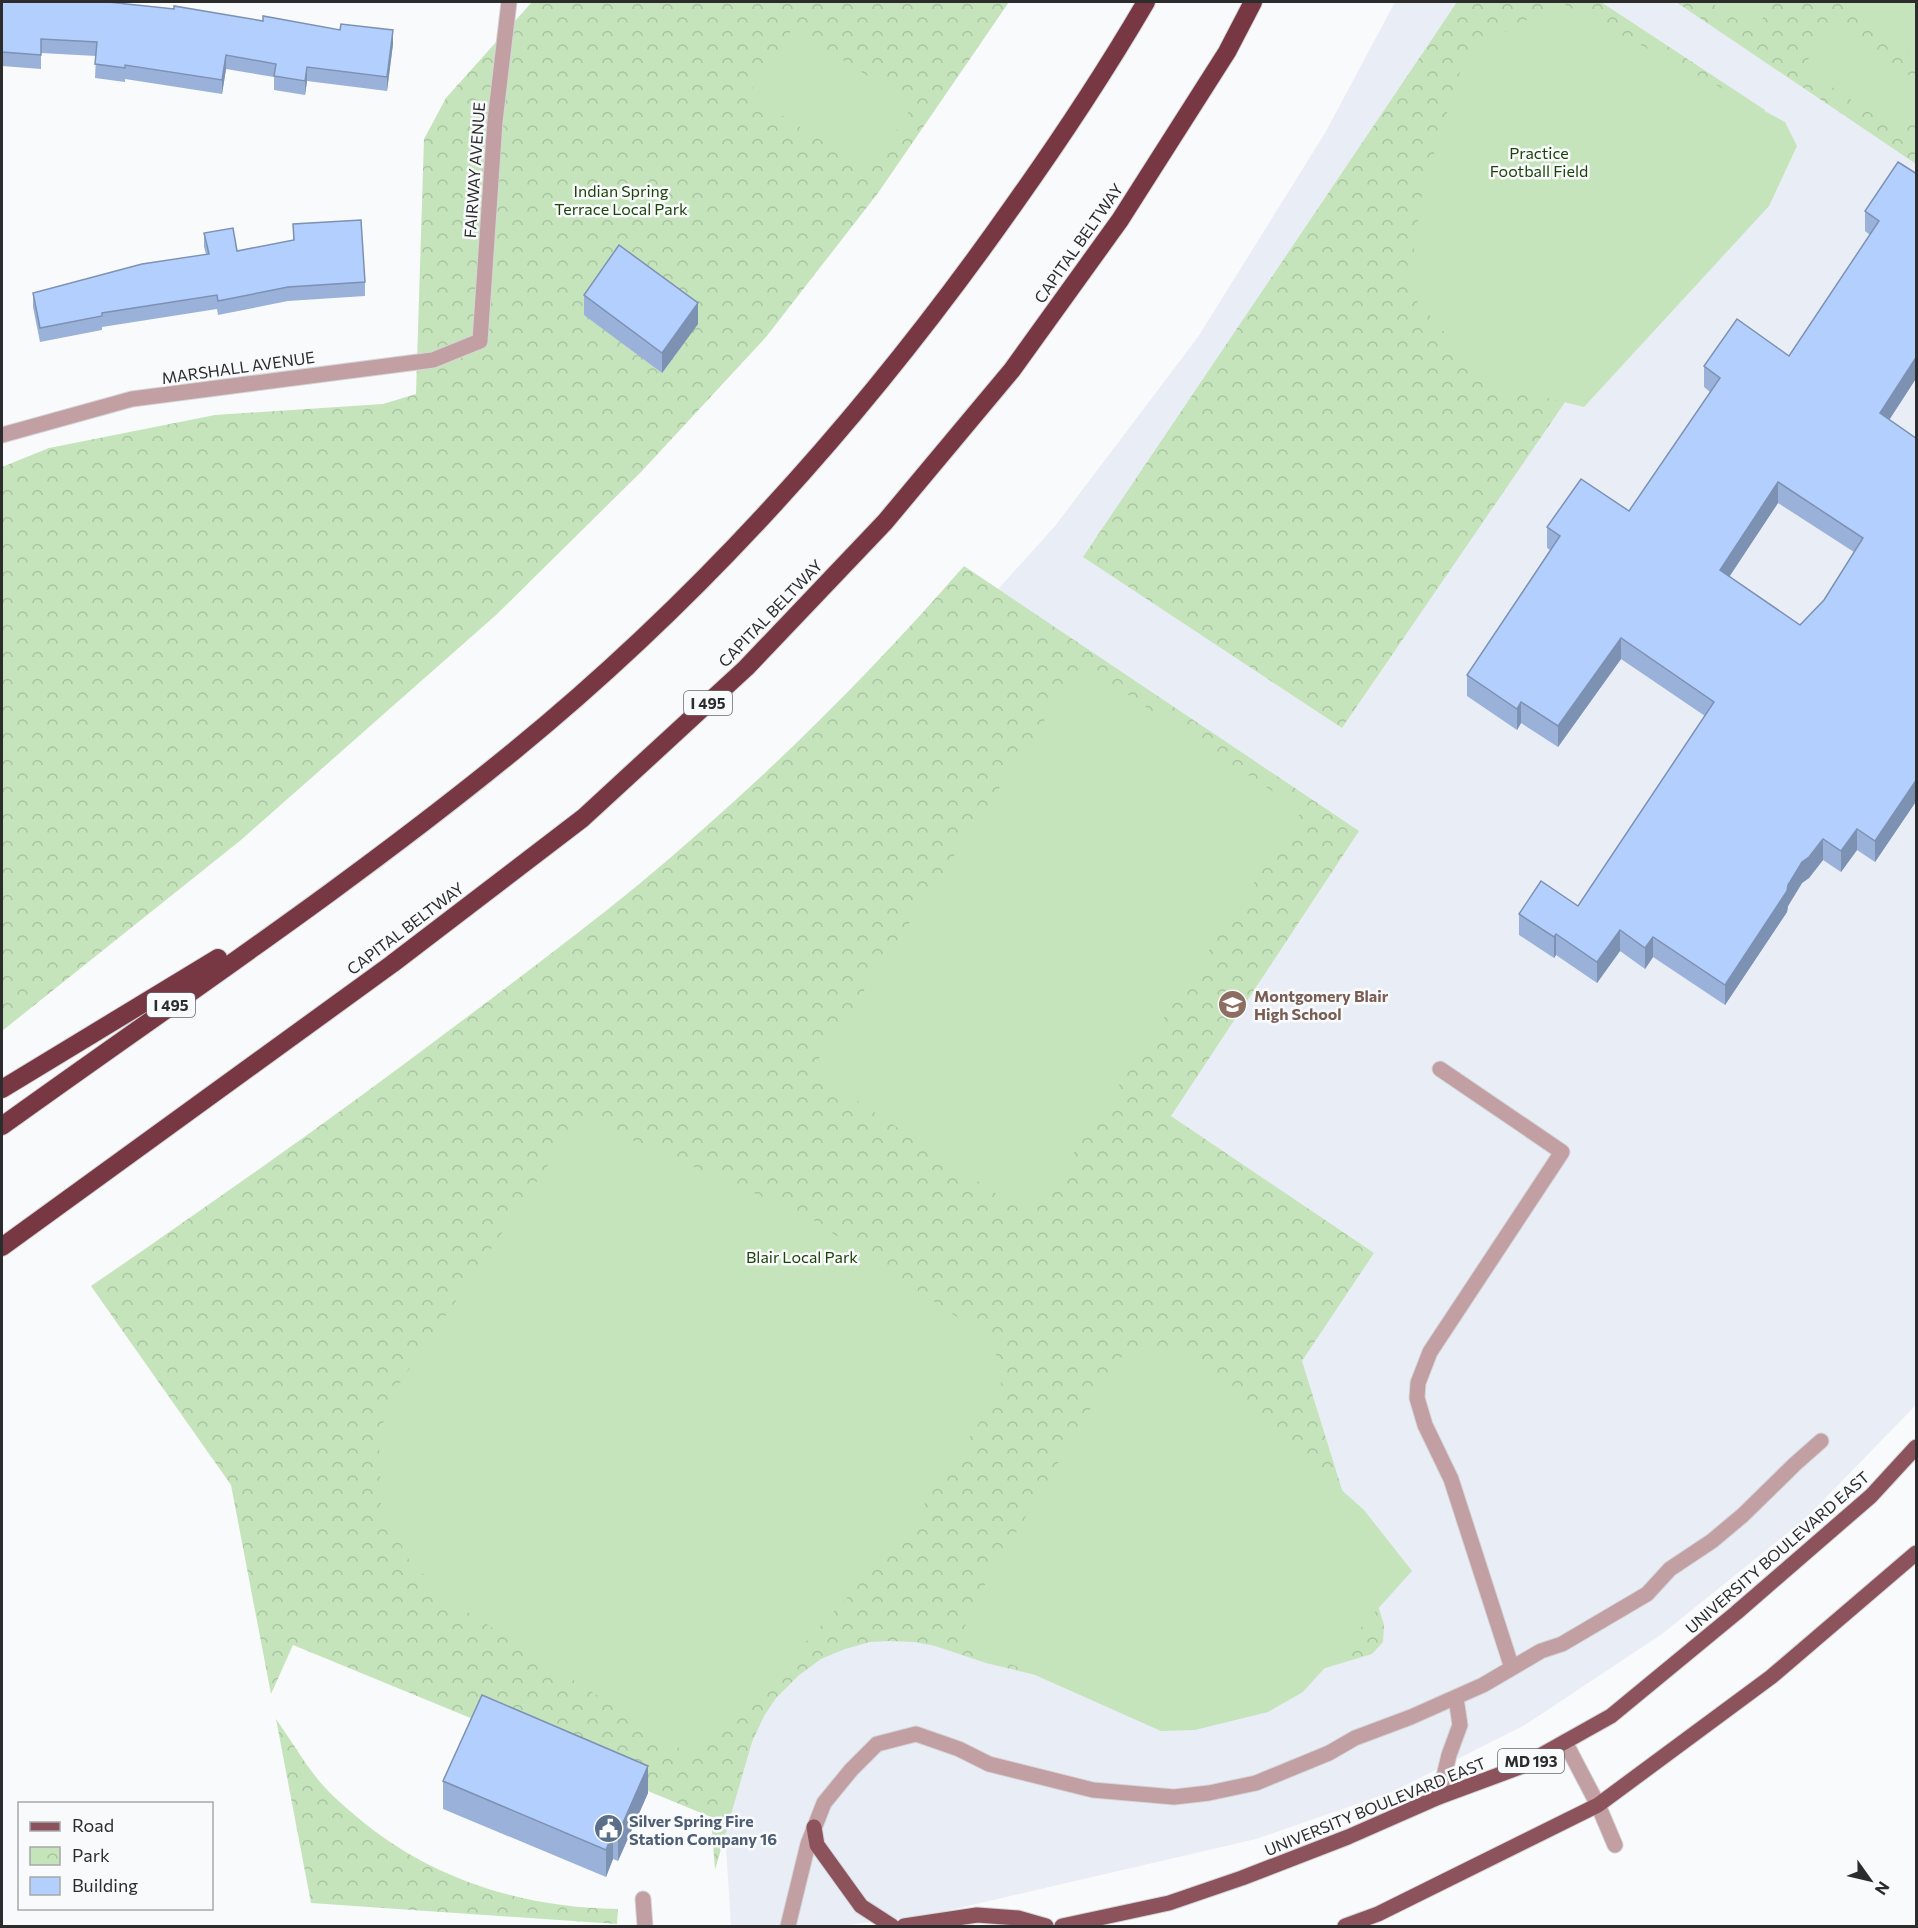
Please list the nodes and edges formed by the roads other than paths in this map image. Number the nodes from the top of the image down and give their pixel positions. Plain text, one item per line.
1 (509, 2) edge
2 (1146, 2) edge
3 (1253, 2) edge
4 (480, 341) joint
5 (2, 435) edge
6 (340, 884) junction
7 (1440, 1069) dead end
8 (2, 1089) edge
9 (2, 1126) edge
10 (2, 1247) edge
11 (1821, 1441) dead end
12 (1917, 1447) edge
13 (1917, 1553) edge
14 (1512, 1668) junction
15 (1456, 1698) junction
16 (1565, 1742) junction
17 (1439, 1797) junction
18 (1598, 1806) junction
19 (814, 1827) junction
20 (1615, 1845) dead end
21 (643, 1899) dead end
22 (645, 1926) edge
23 (788, 1926) edge
24 (892, 1926) edge
25 (904, 1926) edge
26 (1046, 1926) edge
27 (1062, 1926) edge
28 (1345, 1926) edge

1 - 4 street, FAIRWAY AVENUE
2 - 6 highway, I 495
3 - 10 highway, CAPITAL BELTWAY / I 495
4 - 5 street, MARSHALL AVENUE
6 - 8 highway
6 - 9 highway, I 495
7 - 14 street
11 - 14 street
12 - 16 main road, UNIVERSITY BOULEVARD EAST / MD 193
13 - 18 main road
14 - 15 street
15 - 17 street
15 - 19 street
16 - 17 main road, UNIVERSITY BOULEVARD EAST / MD 193
16 - 18 street
17 - 27 main road, UNIVERSITY BOULEVARD EAST / MD 193
18 - 20 street
18 - 28 main road
19 - 23 street
19 - 24 main road
21 - 22 street
25 - 26 main road

